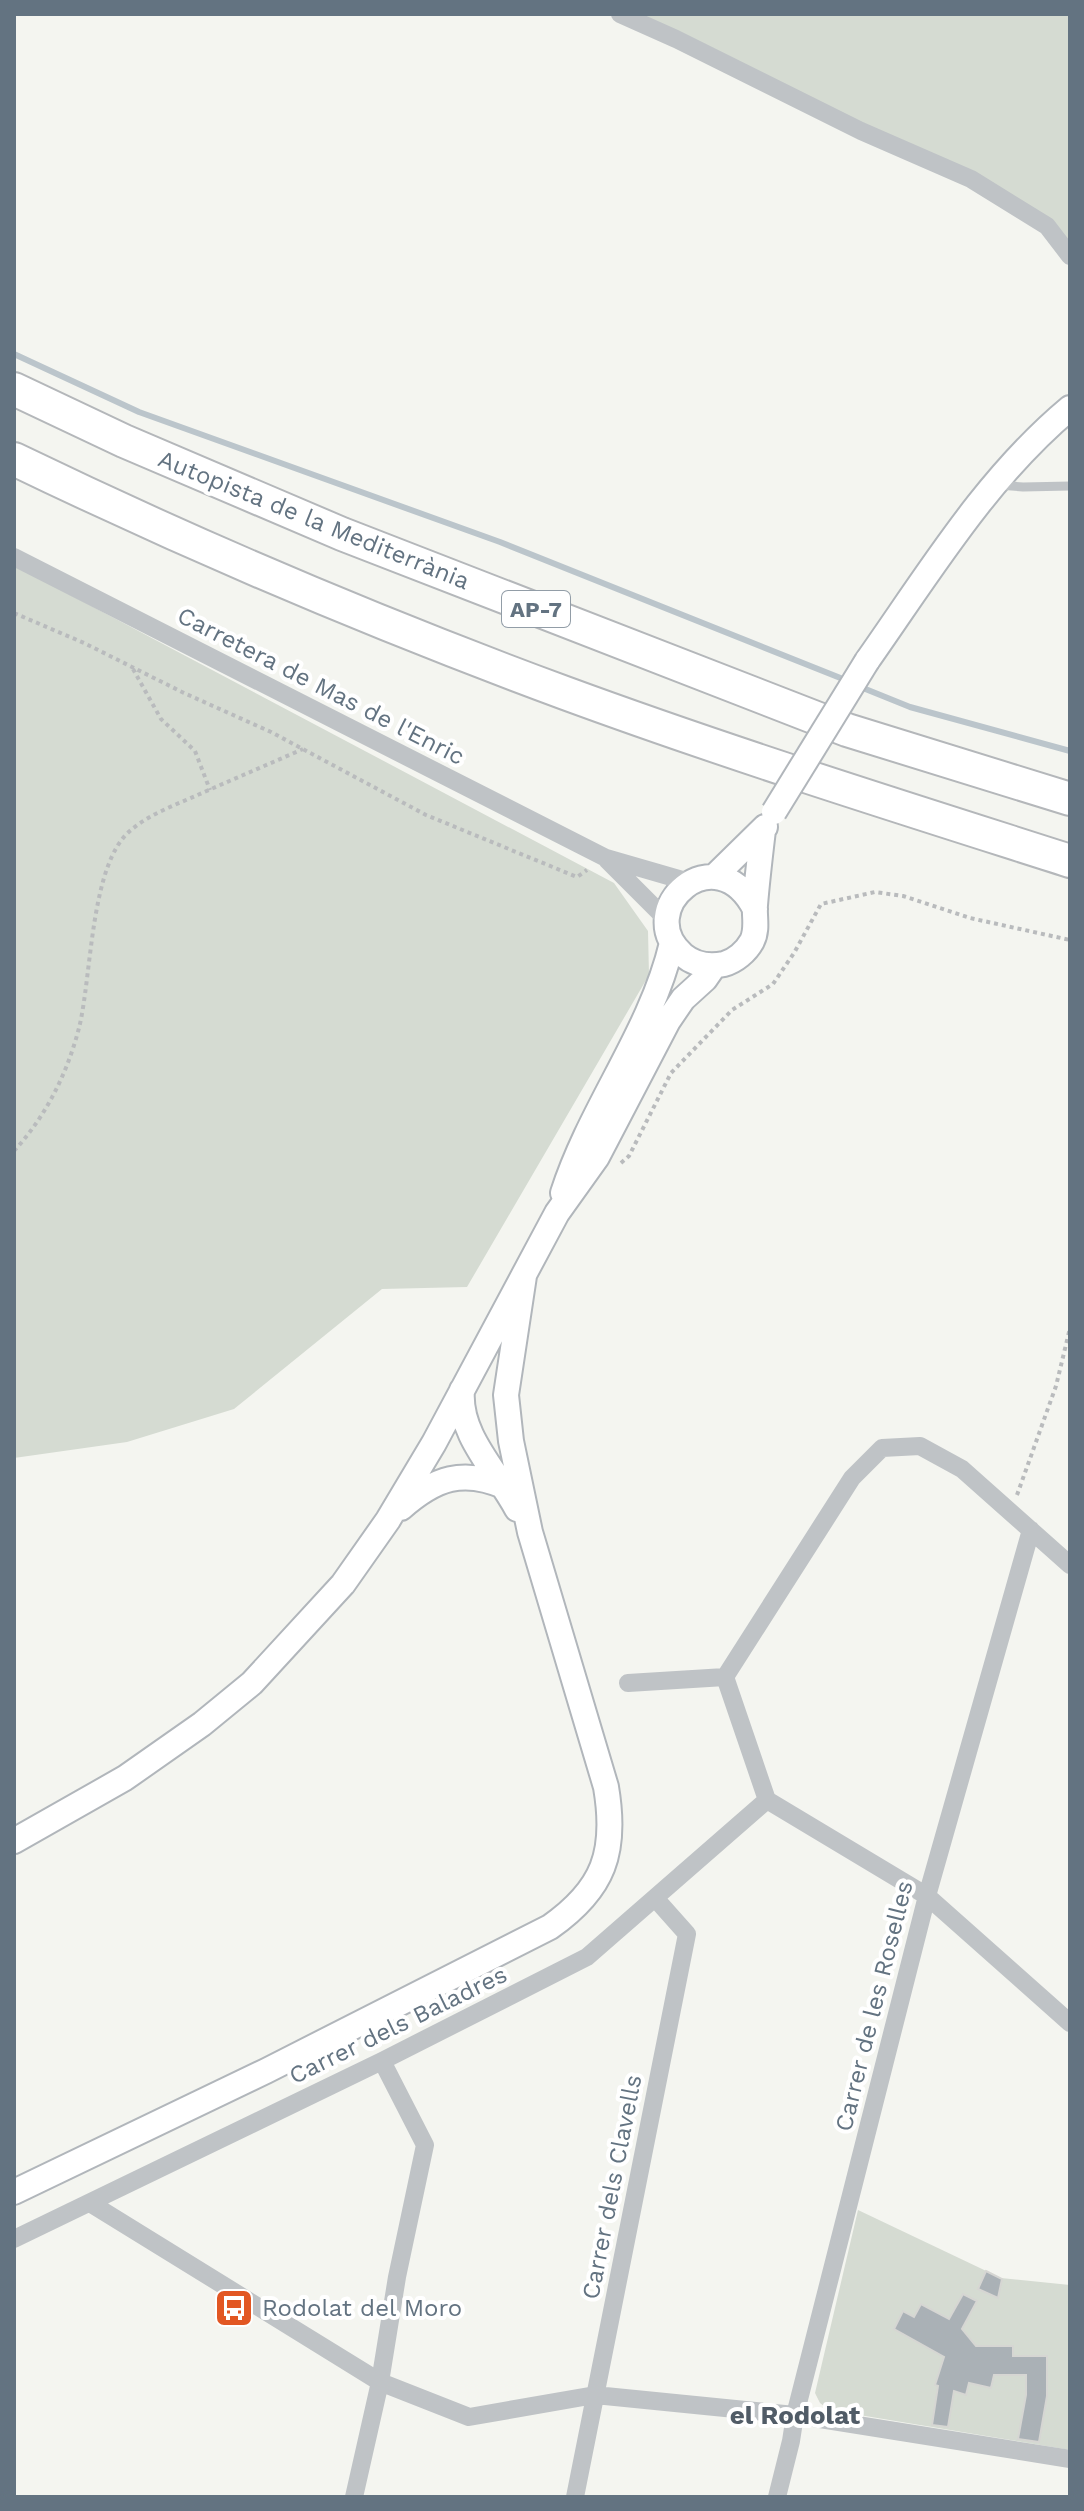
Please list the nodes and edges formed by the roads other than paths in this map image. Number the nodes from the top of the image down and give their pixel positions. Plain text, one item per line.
1 (620, 14) edge
2 (1070, 256) edge
3 (14, 389) edge
4 (1070, 408) edge
5 (14, 459) edge
6 (992, 484) junction
7 (1070, 486) edge
8 (14, 557) edge
9 (1070, 799) edge
10 (768, 821) junction
11 (606, 858) junction
12 (1070, 861) edge
13 (715, 876) junction
14 (689, 882) junction
15 (755, 909) junction
16 (670, 931) junction
17 (714, 966) junction
18 (557, 1213) junction
19 (524, 1276) junction
20 (462, 1386) junction
21 (506, 1487) junction
22 (388, 1520) junction
23 (1031, 1530) junction
24 (530, 1532) junction
25 (1070, 1565) edge
26 (725, 1677) junction
27 (628, 1683) dead end
28 (767, 1800) junction
29 (14, 1841) edge
30 (927, 1896) junction
31 (655, 1898) junction
32 (1070, 2023) edge
33 (382, 2061) junction
34 (14, 2192) edge
35 (90, 2203) junction
36 (14, 2239) edge
37 (380, 2382) junction
38 (595, 2395) junction
39 (795, 2415) junction
40 (1070, 2459) edge
41 (354, 2497) edge
42 (575, 2497) edge
43 (777, 2497) edge

1 - 2 street
3 - 9 highway, Autopista de la Mediterrània / AP-7
4 - 6 main road
5 - 12 highway
6 - 7 lane
6 - 10 main road, bridge
8 - 11 street, Carretera de Mas de l'Enric
10 - 13 main road
10 - 15 main road
11 - 14 street
11 - 16 street
13 - 14 main road
13 - 15 main road
14 - 16 main road
15 - 17 main road
16 - 17 main road
16 - 18 main road
17 - 18 main road
18 - 19 main road
19 - 20 main road
19 - 24 main road
20 - 21 main road
20 - 22 main road
21 - 22 main road
21 - 24 main road
22 - 29 main road
23 - 25 street
23 - 26 street
23 - 30 street, Carrer de les Roselles
24 - 34 main road
26 - 27 street
26 - 28 street
28 - 30 street
28 - 31 street, Carrer dels Baladres
30 - 32 street
30 - 39 street, Carrer de les Roselles
31 - 33 street, Carrer dels Baladres
31 - 38 street, Carrer dels Clavells
33 - 35 street, Carrer dels Baladres
33 - 37 street
35 - 36 street, Carrer dels Baladres
35 - 37 street
37 - 38 street
37 - 41 street
38 - 39 street
38 - 42 street, Carrer dels Clavells
39 - 40 street
39 - 43 street, Carrer de les Roselles

